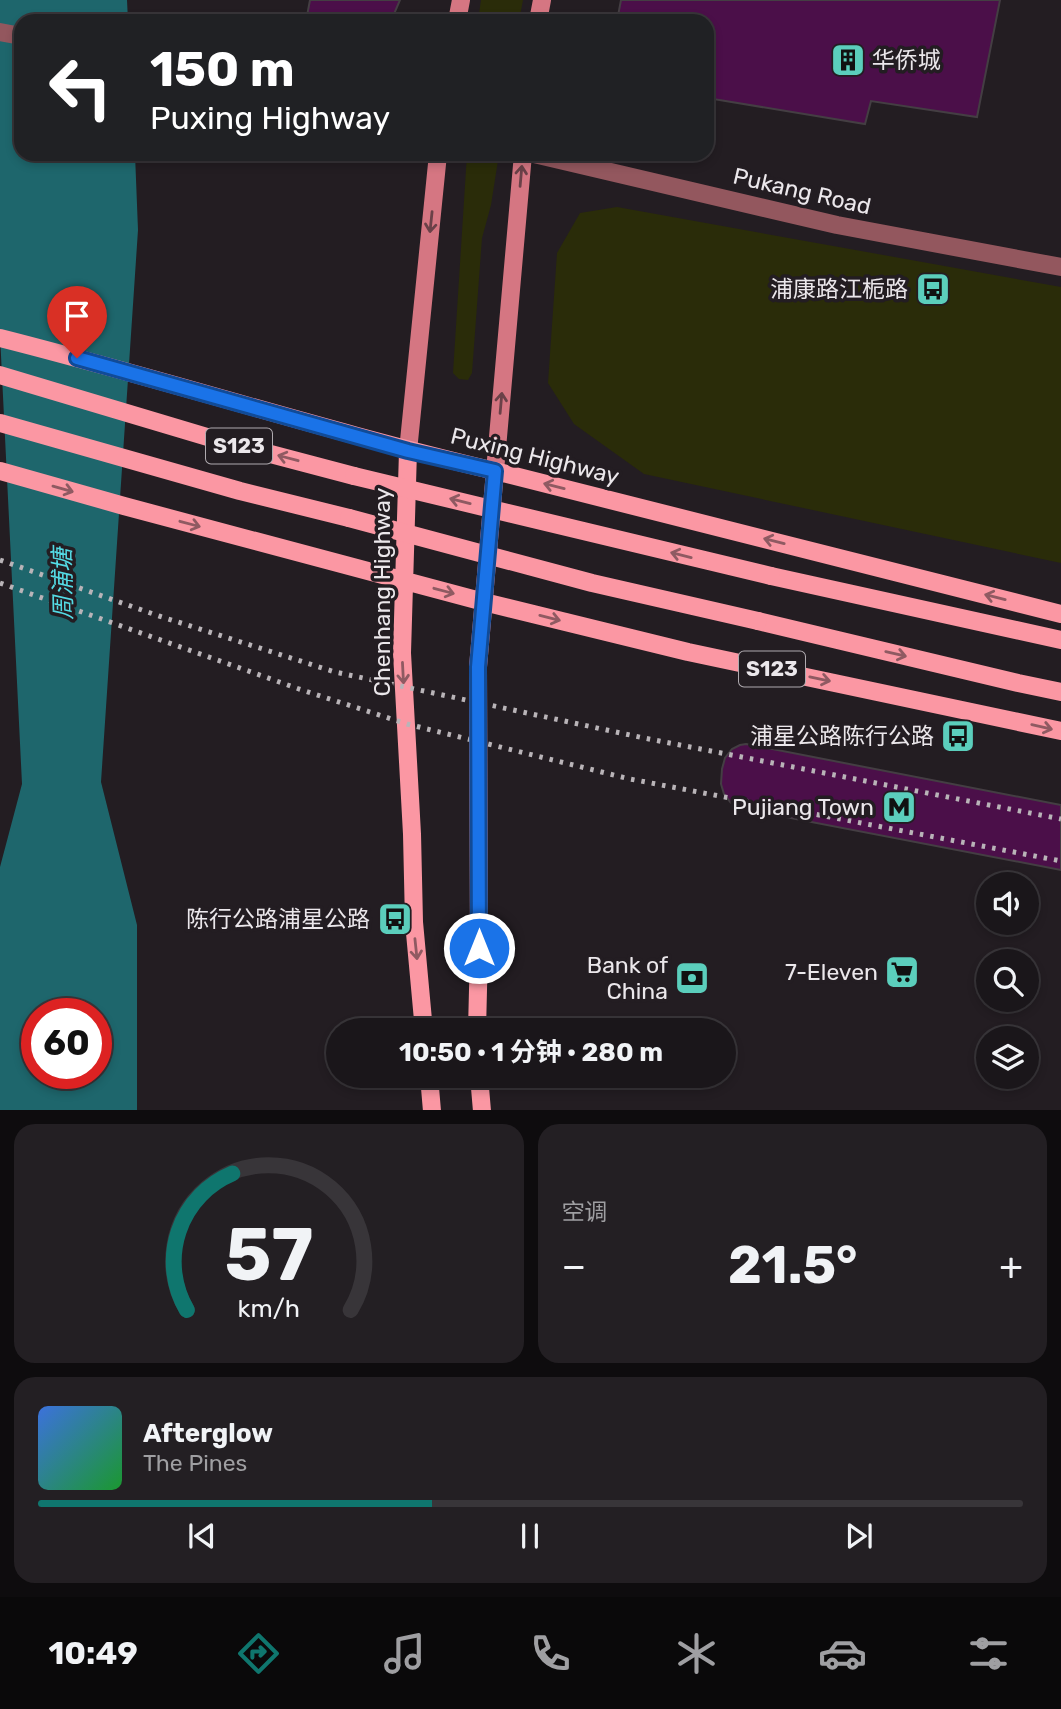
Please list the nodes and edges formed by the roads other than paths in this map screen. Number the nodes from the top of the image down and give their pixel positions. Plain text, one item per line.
1 (437, 161) edge
2 (522, 161) edge
3 (564, 161) edge
4 (1061, 267) edge
5 (2, 338) edge
6 (1, 376) edge
7 (2, 424) edge
8 (408, 451) junction
9 (495, 471) junction
10 (2, 472) edge
11 (404, 580) junction
12 (484, 602) junction
13 (1061, 614) edge
14 (1061, 640) edge
15 (1061, 692) edge
16 (1061, 731) edge
17 (423, 1018) edge
18 (477, 1018) edge
19 (430, 1088) edge
20 (480, 1088) edge
21 (432, 1110) edge
22 (482, 1110) edge

1 -> 8 main road, Chenhang Highway
9 -> 2 main road
3 - 4 street, Pukang Road
5 - 8 main road, Puxing Highway / S123
14 -> 6 main road, S123, bridge
7 -> 15 main road, S123, bridge
8 - 9 main road, Puxing Highway / S123
8 - 11 main road, Chenhang Highway
9 - 12 main road
13 -> 9 main road, Puxing Highway / S123
10 -> 11 main road, S123
11 -> 12 main road, S123
11 -> 17 main road, Chenhang Highway
12 -> 16 main road, S123
12 - 18 main road
19 - 21 main road
20 - 22 main road

